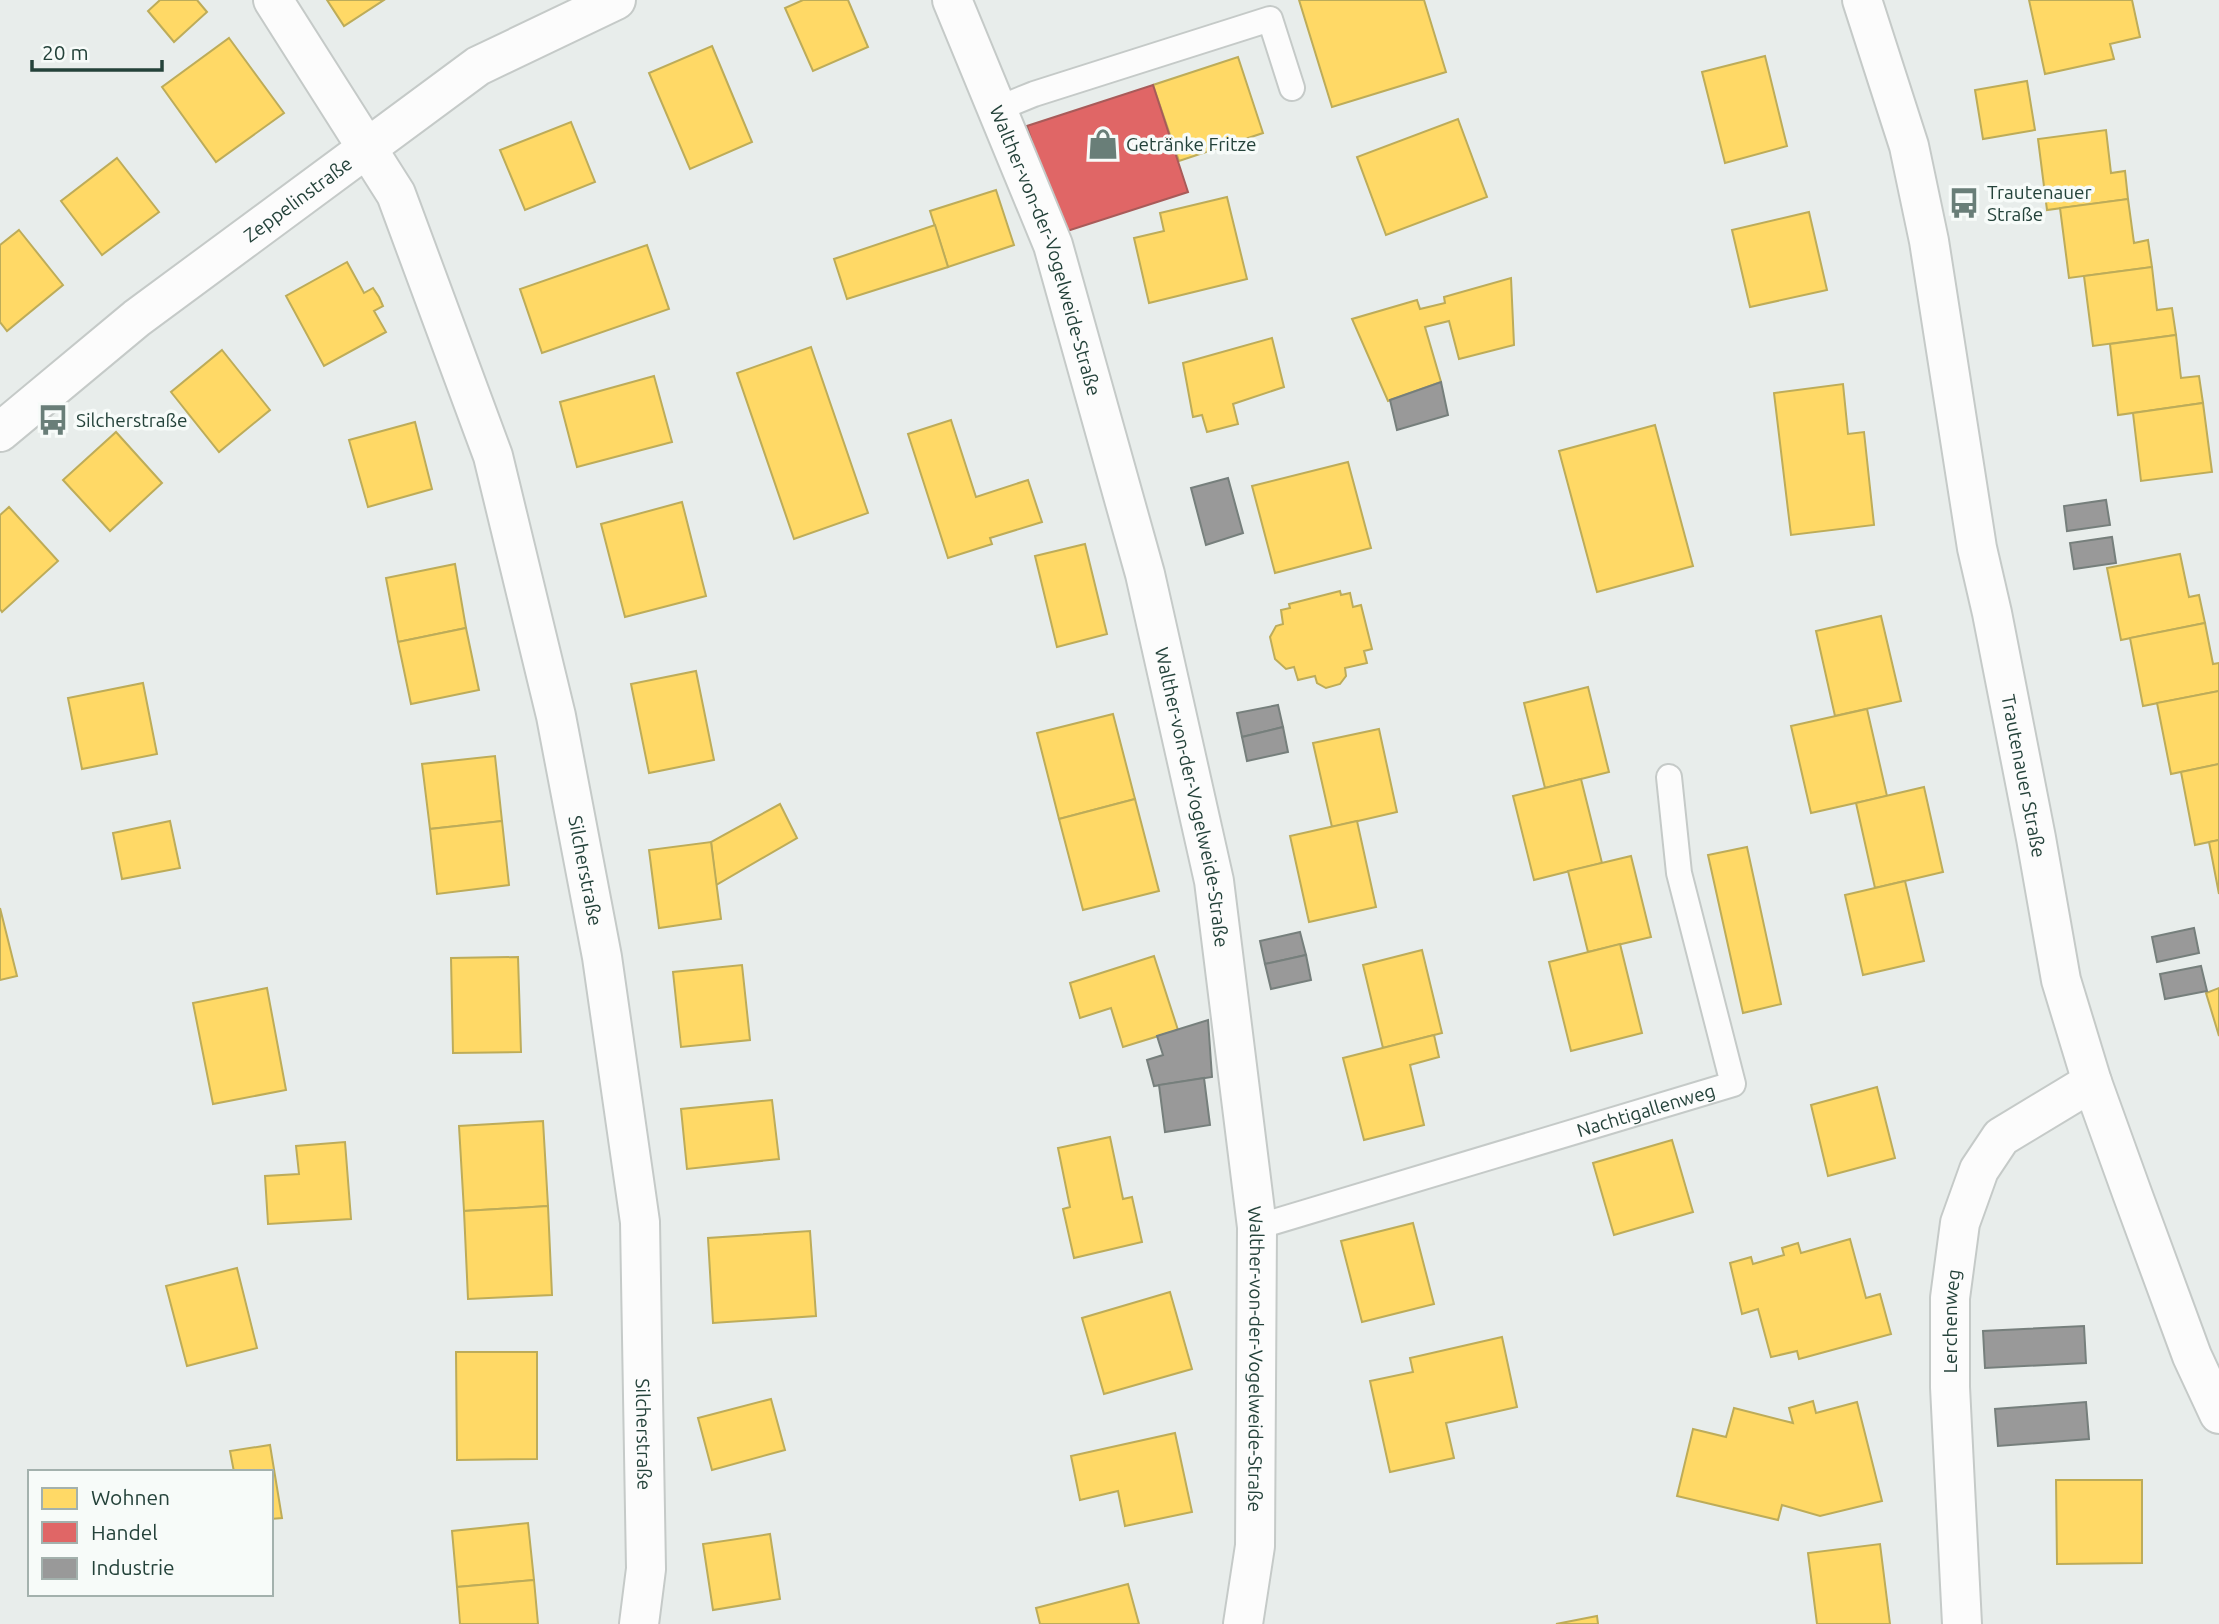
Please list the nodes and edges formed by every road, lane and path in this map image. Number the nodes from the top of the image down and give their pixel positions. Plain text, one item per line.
1 (273, 0) edge
2 (616, 0) edge
3 (952, 0) edge
4 (1862, 0) edge
5 (1292, 88) dead end
6 (998, 109) junction
7 (369, 148) junction
8 (0, 432) edge
9 (1669, 777) dead end
10 (2092, 1082) junction
11 (1257, 1227) junction
12 (2219, 1414) edge
13 (639, 1624) edge
14 (1243, 1624) edge
15 (1962, 1624) edge

1 - 7 street, Silcherstraße
2 - 7 street, Zeppelinstraße
3 - 6 street, Walther-von-der-Vogelweide-Straße
4 - 10 street, Trautenauer Straße
5 - 6 lane
6 - 11 street, Walther-von-der-Vogelweide-Straße
7 - 8 street, Zeppelinstraße
7 - 13 street, Silcherstraße
9 - 11 lane, Nachtigallenweg
10 - 12 street, Trautenauer Straße
10 - 15 street, Lerchenweg
11 - 14 street, Walther-von-der-Vogelweide-Straße

